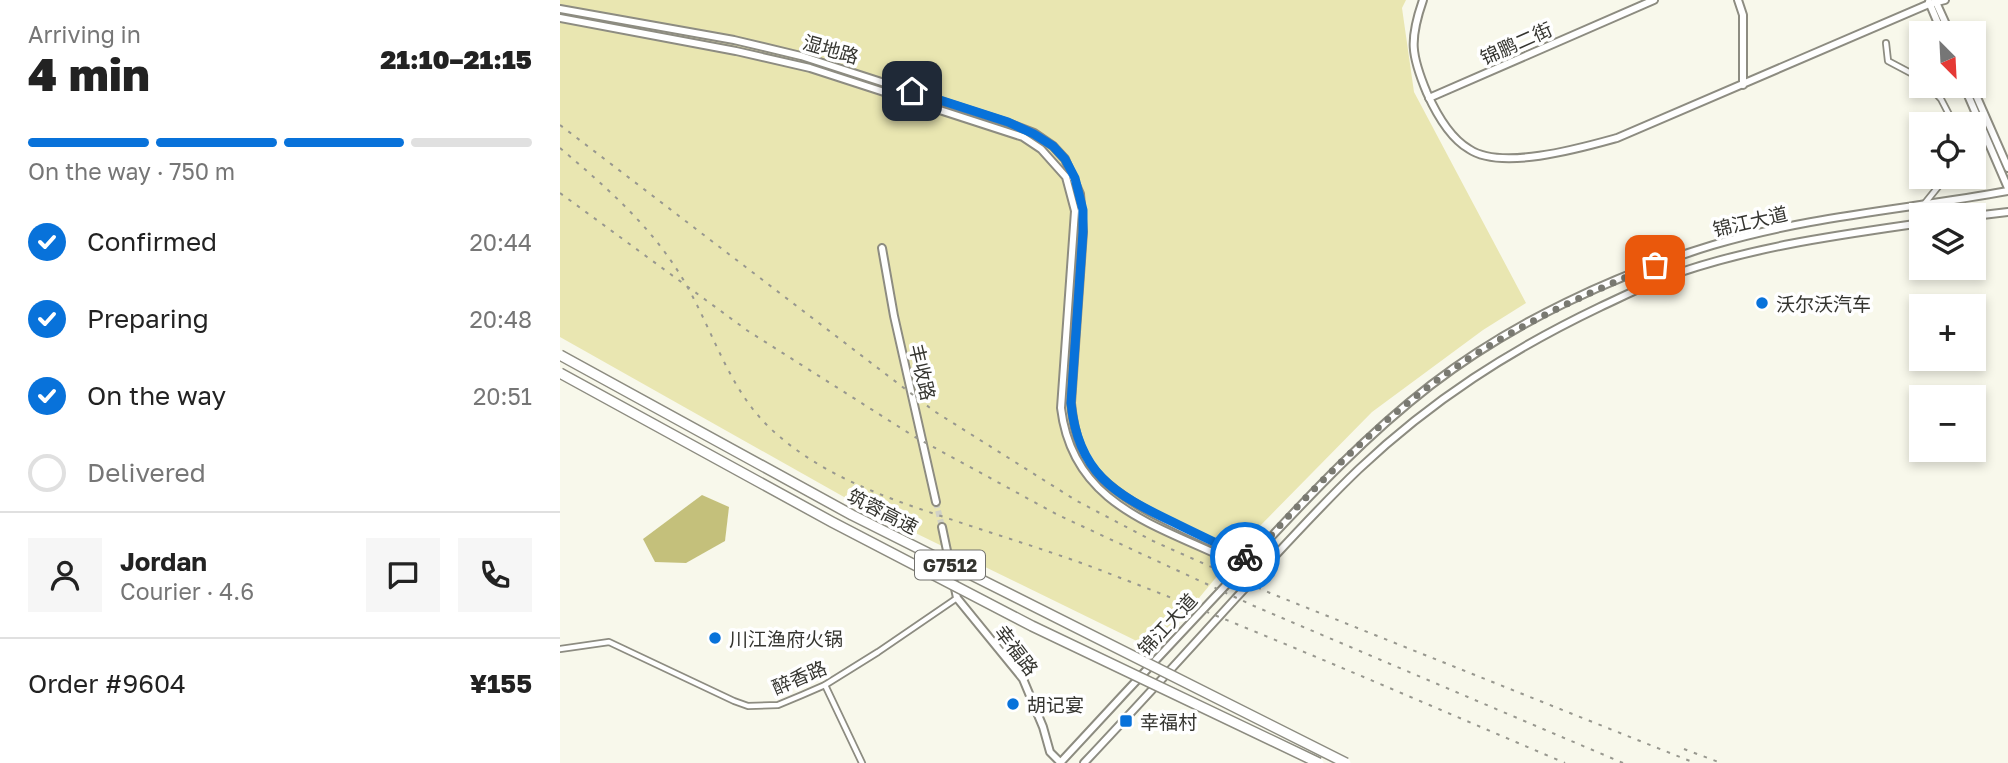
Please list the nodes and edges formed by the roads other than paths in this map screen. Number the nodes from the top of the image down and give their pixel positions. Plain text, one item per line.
1 (1423, 0) edge
2 (1654, 0) edge
3 (1738, 0) edge
4 (1945, 0) edge
5 (1932, 1) edge
6 (560, 9) edge
7 (560, 18) edge
8 (1938, 21) edge
9 (1943, 21) edge
10 (1886, 43) dead end
11 (1909, 72) edge
12 (1742, 85) junction
13 (1429, 98) junction
14 (1969, 98) edge
15 (1977, 98) edge
16 (2008, 169) edge
17 (1079, 189) junction
18 (1936, 189) edge
19 (2008, 190) edge
20 (1072, 194) junction
21 (1925, 203) edge
22 (1934, 203) edge
23 (1909, 207) edge
24 (2008, 212) edge
25 (1986, 215) edge
26 (1909, 225) edge
27 (882, 248) dead end
28 (1065, 343) junction
29 (1074, 343) junction
30 (560, 355) edge
31 (560, 373) edge
32 (936, 502) tunnel mouth
33 (942, 527) tunnel mouth
34 (1250, 559) junction
35 (1243, 566) junction
36 (1264, 567) junction
37 (1258, 575) junction
38 (957, 598) junction
39 (560, 649) edge
40 (825, 685) junction
41 (862, 763) edge
42 (1060, 763) edge
43 (1084, 763) edge
44 (1320, 763) edge
45 (1346, 763) edge

1 - 13 street
2 - 13 street, 锦鹏二街
3 - 12 street
4 - 5 street
5 - 8 street
5 - 9 street
5 - 12 street
6 - 17 street, 湿地路
7 - 20 street, 湿地路
10 - 11 street
12 - 13 street
14 - 19 street
15 - 16 street
17 - 20 street
17 - 29 street, 湿地路
18 - 21 street
19 - 22 street, 锦江大道
20 - 28 street, 湿地路
23 - 34 street, 锦江大道
24 - 25 street
26 - 36 street, 锦江大道
27 - 32 street, 丰收路
28 - 29 street
28 - 35 street, 湿地路
29 - 34 street, 湿地路
30 - 45 highway, 筑蓉高速 / G7512, bridge
31 - 44 highway, 筑蓉高速 / G7512, bridge
33 - 38 street
34 - 35 street, 锦江大道
34 - 36 street, 湿地路
35 - 37 street, 湿地路
35 - 42 street, 锦江大道
36 - 37 street, 锦江大道
37 - 43 street, 锦江大道
38 - 40 street, 醉香路
38 - 42 street, 幸福路
39 - 40 street, 醉香路
40 - 41 street

